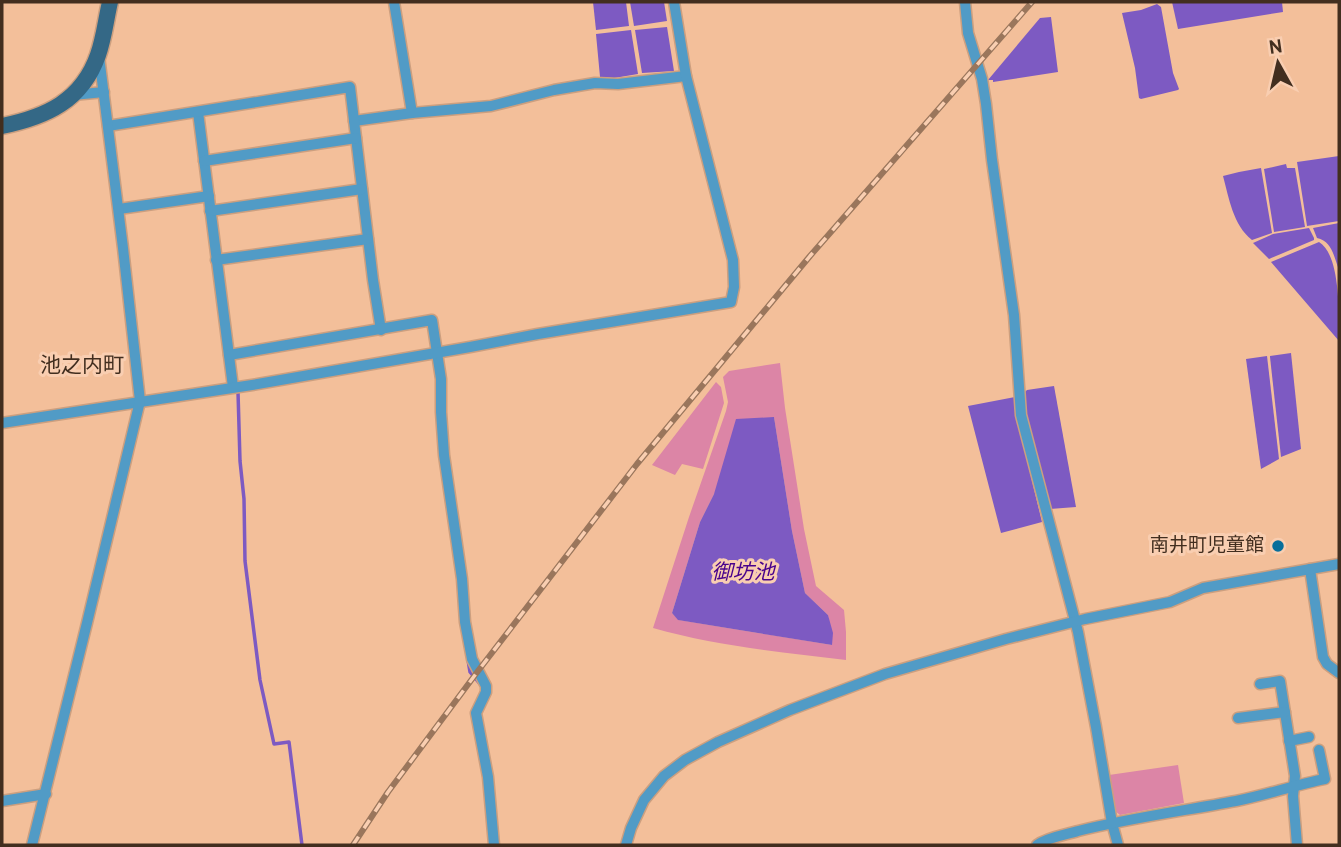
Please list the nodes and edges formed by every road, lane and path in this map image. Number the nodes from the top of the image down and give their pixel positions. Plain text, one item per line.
1 (110, 2) edge
2 (394, 2) edge
3 (674, 2) edge
4 (965, 2) edge
5 (99, 54) junction
6 (686, 76) junction
7 (104, 92) junction
8 (73, 96) junction
9 (198, 112) junction
10 (412, 113) junction
11 (354, 121) junction
12 (108, 126) junction
13 (2, 127) edge
14 (356, 138) junction
15 (204, 161) junction
16 (362, 189) junction
17 (209, 196) junction
18 (118, 209) junction
19 (210, 211) junction
20 (368, 239) junction
21 (216, 260) junction
22 (381, 330) junction
23 (437, 351) junction
24 (229, 355) junction
25 (233, 387) junction
26 (140, 401) junction
27 (2, 423) edge
28 (1339, 564) edge
29 (1310, 569) junction
30 (1075, 621) junction
31 (1339, 673) edge
32 (1259, 684) dead end
33 (1285, 712) junction
34 (1238, 718) dead end
35 (1308, 737) dead end
36 (1289, 741) junction
37 (1319, 750) dead end
38 (1294, 785) junction
39 (46, 794) junction
40 (2, 801) edge
41 (1112, 823) junction
42 (32, 845) edge
43 (494, 845) edge
44 (626, 845) edge
45 (1037, 845) edge
46 (1118, 845) edge
47 (1297, 845) edge

1 - 5 main road
2 - 10 street
3 - 6 street
4 - 30 street
5 - 7 street
5 - 8 main road
6 - 10 street
6 - 23 street
7 - 8 street
7 - 12 street
8 - 13 main road
9 - 11 street
9 - 12 street
9 - 15 street
10 - 11 street
11 - 14 street
12 - 18 street
14 - 15 street
14 - 16 street
15 - 17 street
16 - 19 street
16 - 20 street
17 - 18 street
17 - 19 street
18 - 26 street
19 - 21 street
20 - 21 street
20 - 22 street
21 - 24 street
22 - 23 street
22 - 24 street
23 - 25 street
23 - 43 street
24 - 25 street
25 - 26 street
26 - 27 street
26 - 39 street
28 - 29 street
29 - 30 street
29 - 31 street
30 - 41 street
30 - 44 street
32 - 33 street
33 - 34 street
33 - 36 street
35 - 36 street
36 - 38 street
37 - 38 street
38 - 41 street
38 - 47 street
39 - 40 street
39 - 42 street
41 - 45 street
41 - 46 street

